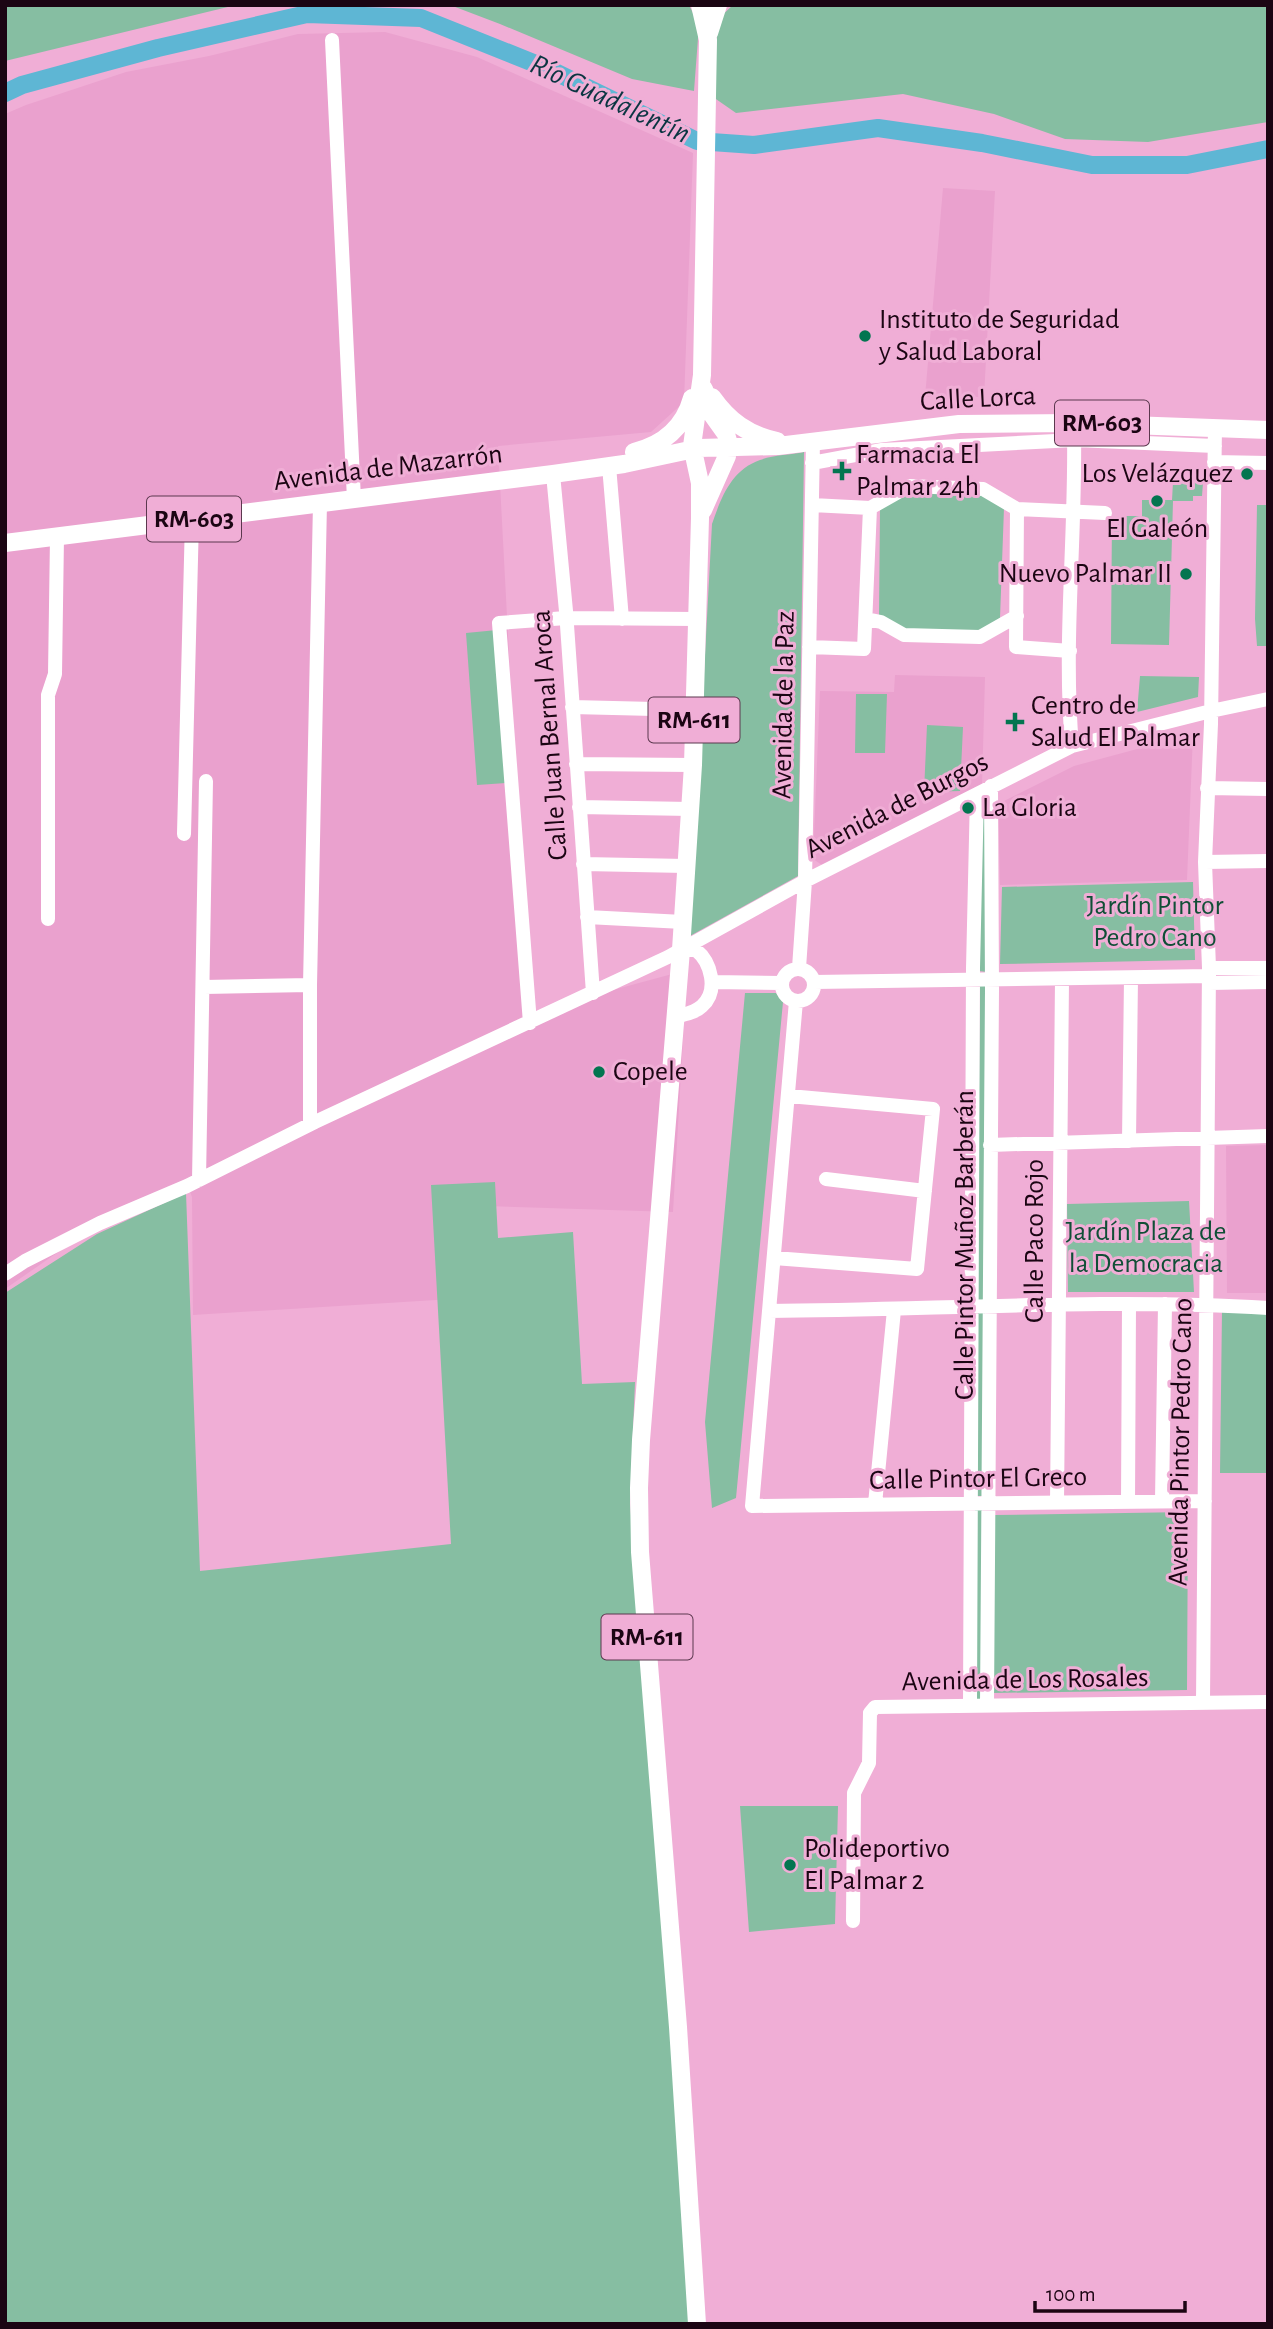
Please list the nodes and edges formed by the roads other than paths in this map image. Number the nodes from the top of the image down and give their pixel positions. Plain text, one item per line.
1 (700, 5) edge
2 (718, 5) edge
3 (332, 40) dead end
4 (708, 40) junction
5 (703, 319) junction
6 (702, 375) junction
7 (1215, 427) junction
8 (1268, 430) edge
9 (1074, 431) junction
10 (806, 442) junction
11 (1214, 446) junction
12 (726, 448) junction
13 (689, 450) junction
14 (1214, 462) junction
15 (812, 463) junction
16 (1268, 463) edge
17 (608, 466) junction
18 (553, 474) junction
19 (354, 499) junction
20 (320, 503) junction
21 (812, 505) junction
22 (870, 508) junction
23 (1017, 509) junction
24 (1075, 512) junction
25 (1105, 513) dead end
26 (701, 518) junction
27 (192, 520) junction
28 (57, 537) junction
29 (5, 543) edge
30 (1017, 616) junction
31 (566, 618) junction
32 (622, 619) junction
33 (698, 619) junction
34 (866, 619) junction
35 (809, 647) junction
36 (1070, 651) junction
37 (1268, 699) edge
38 (572, 707) junction
39 (695, 710) junction
40 (1211, 710) junction
41 (1072, 746) junction
42 (576, 764) junction
43 (693, 765) junction
44 (206, 781) dead end
45 (991, 786) junction
46 (1207, 788) junction
47 (1268, 789) edge
48 (976, 794) junction
49 (579, 807) junction
50 (690, 809) junction
51 (184, 834) dead end
52 (1268, 861) edge
53 (1205, 862) junction
54 (583, 864) junction
55 (686, 866) junction
56 (805, 881) junction
57 (587, 917) junction
58 (48, 919) dead end
59 (683, 922) junction
60 (703, 939) junction
61 (681, 950) junction
62 (702, 954) junction
63 (799, 968) junction
64 (1268, 968) edge
65 (1209, 976) junction
66 (1131, 978) junction
67 (974, 979) junction
68 (991, 979) junction
69 (1062, 980) junction
70 (712, 982) junction
71 (814, 982) junction
72 (1268, 982) edge
73 (782, 983) junction
74 (310, 985) junction
75 (204, 987) junction
76 (593, 993) junction
77 (677, 994) junction
78 (796, 1001) junction
79 (693, 1012) junction
80 (675, 1017) junction
81 (530, 1023) junction
82 (789, 1096) junction
83 (310, 1124) junction
84 (1268, 1136) edge
85 (1207, 1137) junction
86 (1129, 1141) junction
87 (1060, 1144) junction
88 (990, 1145) junction
89 (826, 1179) dead end
90 (199, 1180) junction
91 (925, 1191) junction
92 (774, 1258) junction
93 (5, 1274) edge
94 (1129, 1304) junction
95 (1164, 1304) junction
96 (1207, 1304) junction
97 (972, 1306) junction
98 (1060, 1306) junction
99 (990, 1307) junction
100 (1268, 1308) edge
101 (894, 1310) junction
102 (769, 1311) junction
103 (1162, 1500) junction
104 (1205, 1501) junction
105 (1128, 1502) junction
106 (989, 1503) junction
107 (1057, 1503) junction
108 (875, 1504) junction
109 (971, 1504) junction
110 (1203, 1702) junction
111 (1268, 1702) edge
112 (987, 1704) junction
113 (970, 1705) junction
114 (853, 1921) dead end
115 (697, 2324) edge

1 - 4 main road, RM-611
2 - 4 main road, RM-611
3 - 19 street
4 - 5 main road, RM-611
5 - 6 main road, RM-611
5 - 18 main road
6 - 10 main road
6 - 12 main road, RM-611
6 - 13 main road, RM-611
7 - 8 main road, Calle Lorca / RM-603
7 - 9 main road, Calle Lorca / RM-603
7 - 11 street, Avenida Pintor Pedro Cano
9 - 10 main road, Calle Lorca / RM-603
9 - 11 street, Calle Lorca
9 - 15 street, Calle Lorca
9 - 24 street
10 - 12 main road, Calle Lorca / RM-603
10 - 15 street, Avenida de la Paz
11 - 14 street, Avenida Pintor Pedro Cano
12 - 13 main road, Calle Lorca / RM-603
12 - 26 main road, RM-611
13 - 17 main road, Avenida de Mazarrón / RM-603
13 - 26 main road, RM-611
14 - 16 street
14 - 40 street, Avenida Pintor Pedro Cano
15 - 21 street, Avenida de la Paz
17 - 18 main road, Avenida de Mazarrón / RM-603
17 - 32 street
18 - 19 main road, Avenida de Mazarrón / RM-603
18 - 31 street, Calle Juan Bernal Aroca
19 - 20 main road, Avenida de Mazarrón / RM-603
20 - 27 main road, Avenida de Mazarrón / RM-603
20 - 74 street
21 - 22 street
21 - 35 street, Avenida de la Paz
22 - 23 street
22 - 34 street
23 - 24 street
23 - 30 street
24 - 25 street
24 - 36 street
26 - 33 main road, RM-611
27 - 28 main road, Avenida de Mazarrón / RM-603
27 - 51 street
28 - 29 main road, Avenida de Mazarrón / RM-603
28 - 58 street
30 - 34 street
30 - 36 street
31 - 32 street
31 - 38 street, Calle Juan Bernal Aroca
31 - 81 street
32 - 33 street
33 - 39 main road, RM-611
34 - 35 street
35 - 56 street, Avenida de la Paz
36 - 41 street
37 - 40 street, Avenida de Burgos
38 - 39 street
38 - 42 street, Calle Juan Bernal Aroca
39 - 43 main road, RM-611
40 - 41 street, Avenida de Burgos
40 - 46 street, Avenida Pintor Pedro Cano
41 - 45 street, Avenida de Burgos
42 - 43 street
42 - 49 street, Calle Juan Bernal Aroca
43 - 50 main road, RM-611
44 - 75 street
45 - 48 street, Avenida de Burgos
45 - 68 street, Calle Pintor Muñoz Barberán
46 - 47 street
46 - 53 street, Avenida Pintor Pedro Cano
48 - 56 street, Avenida de Burgos
48 - 67 street, Calle Pintor Muñoz Barberán
49 - 50 street
49 - 54 street, Calle Juan Bernal Aroca
50 - 55 main road, RM-611
52 - 53 street
53 - 65 street, Avenida Pintor Pedro Cano
54 - 55 street
54 - 57 street, Calle Juan Bernal Aroca
55 - 59 main road, RM-611
56 - 60 street, Avenida de Burgos
56 - 63 street, Avenida de la Paz
57 - 59 street
57 - 76 street, Calle Juan Bernal Aroca
59 - 61 main road, RM-611
60 - 61 street, Avenida de Burgos
60 - 62 street
61 - 62 street
61 - 76 street, Avenida de Burgos
61 - 77 main road, RM-611
62 - 70 street
63 - 71 street
63 - 73 street
64 - 65 street
65 - 66 street
65 - 72 street
65 - 85 street, Avenida Pintor Pedro Cano
66 - 69 street
66 - 86 street
67 - 68 street
67 - 71 street
67 - 97 street, Calle Pintor Muñoz Barberán
68 - 69 street
68 - 88 street, Calle Pintor Muñoz Barberán
69 - 87 street, Calle Paco Rojo
70 - 73 street
70 - 79 street
71 - 78 street
73 - 78 street
74 - 75 street
74 - 83 street
75 - 90 street
76 - 81 street, Avenida de Burgos
77 - 79 street
77 - 80 main road, RM-611
78 - 82 street
79 - 80 street
80 - 115 main road, RM-611
81 - 83 street, Avenida de Burgos
82 - 91 street
82 - 92 street
83 - 90 street, Avenida de Burgos
84 - 85 street
85 - 86 street
85 - 96 street, Avenida Pintor Pedro Cano
86 - 87 street
87 - 88 street
87 - 98 street, Calle Paco Rojo
88 - 99 street, Calle Pintor Muñoz Barberán
89 - 91 street
90 - 93 street, Avenida de Burgos
91 - 92 street
92 - 102 street
94 - 95 street
94 - 98 street
94 - 105 street
95 - 96 street
95 - 103 street
96 - 100 street
96 - 104 street, Avenida Pintor Pedro Cano
97 - 99 street
97 - 101 street
97 - 109 street, Calle Pintor Muñoz Barberán
98 - 99 street
98 - 107 street, Calle Paco Rojo
99 - 106 street, Calle Pintor Muñoz Barberán
101 - 102 street
101 - 108 street
102 - 108 street, Calle Pintor El Greco
103 - 104 street, Calle Pintor El Greco
103 - 105 street, Calle Pintor El Greco
104 - 110 street, Avenida Pintor Pedro Cano
105 - 107 street, Calle Pintor El Greco
106 - 107 street, Calle Pintor El Greco
106 - 109 street, Calle Pintor El Greco
106 - 112 street, Calle Pintor Muñoz Barberán
108 - 109 street, Calle Pintor El Greco
109 - 113 street, Calle Pintor Muñoz Barberán
110 - 111 street, Avenida de Los Rosales
110 - 112 street, Avenida de Los Rosales
112 - 113 street, Avenida de Los Rosales
113 - 114 street, Avenida de Los Rosales

